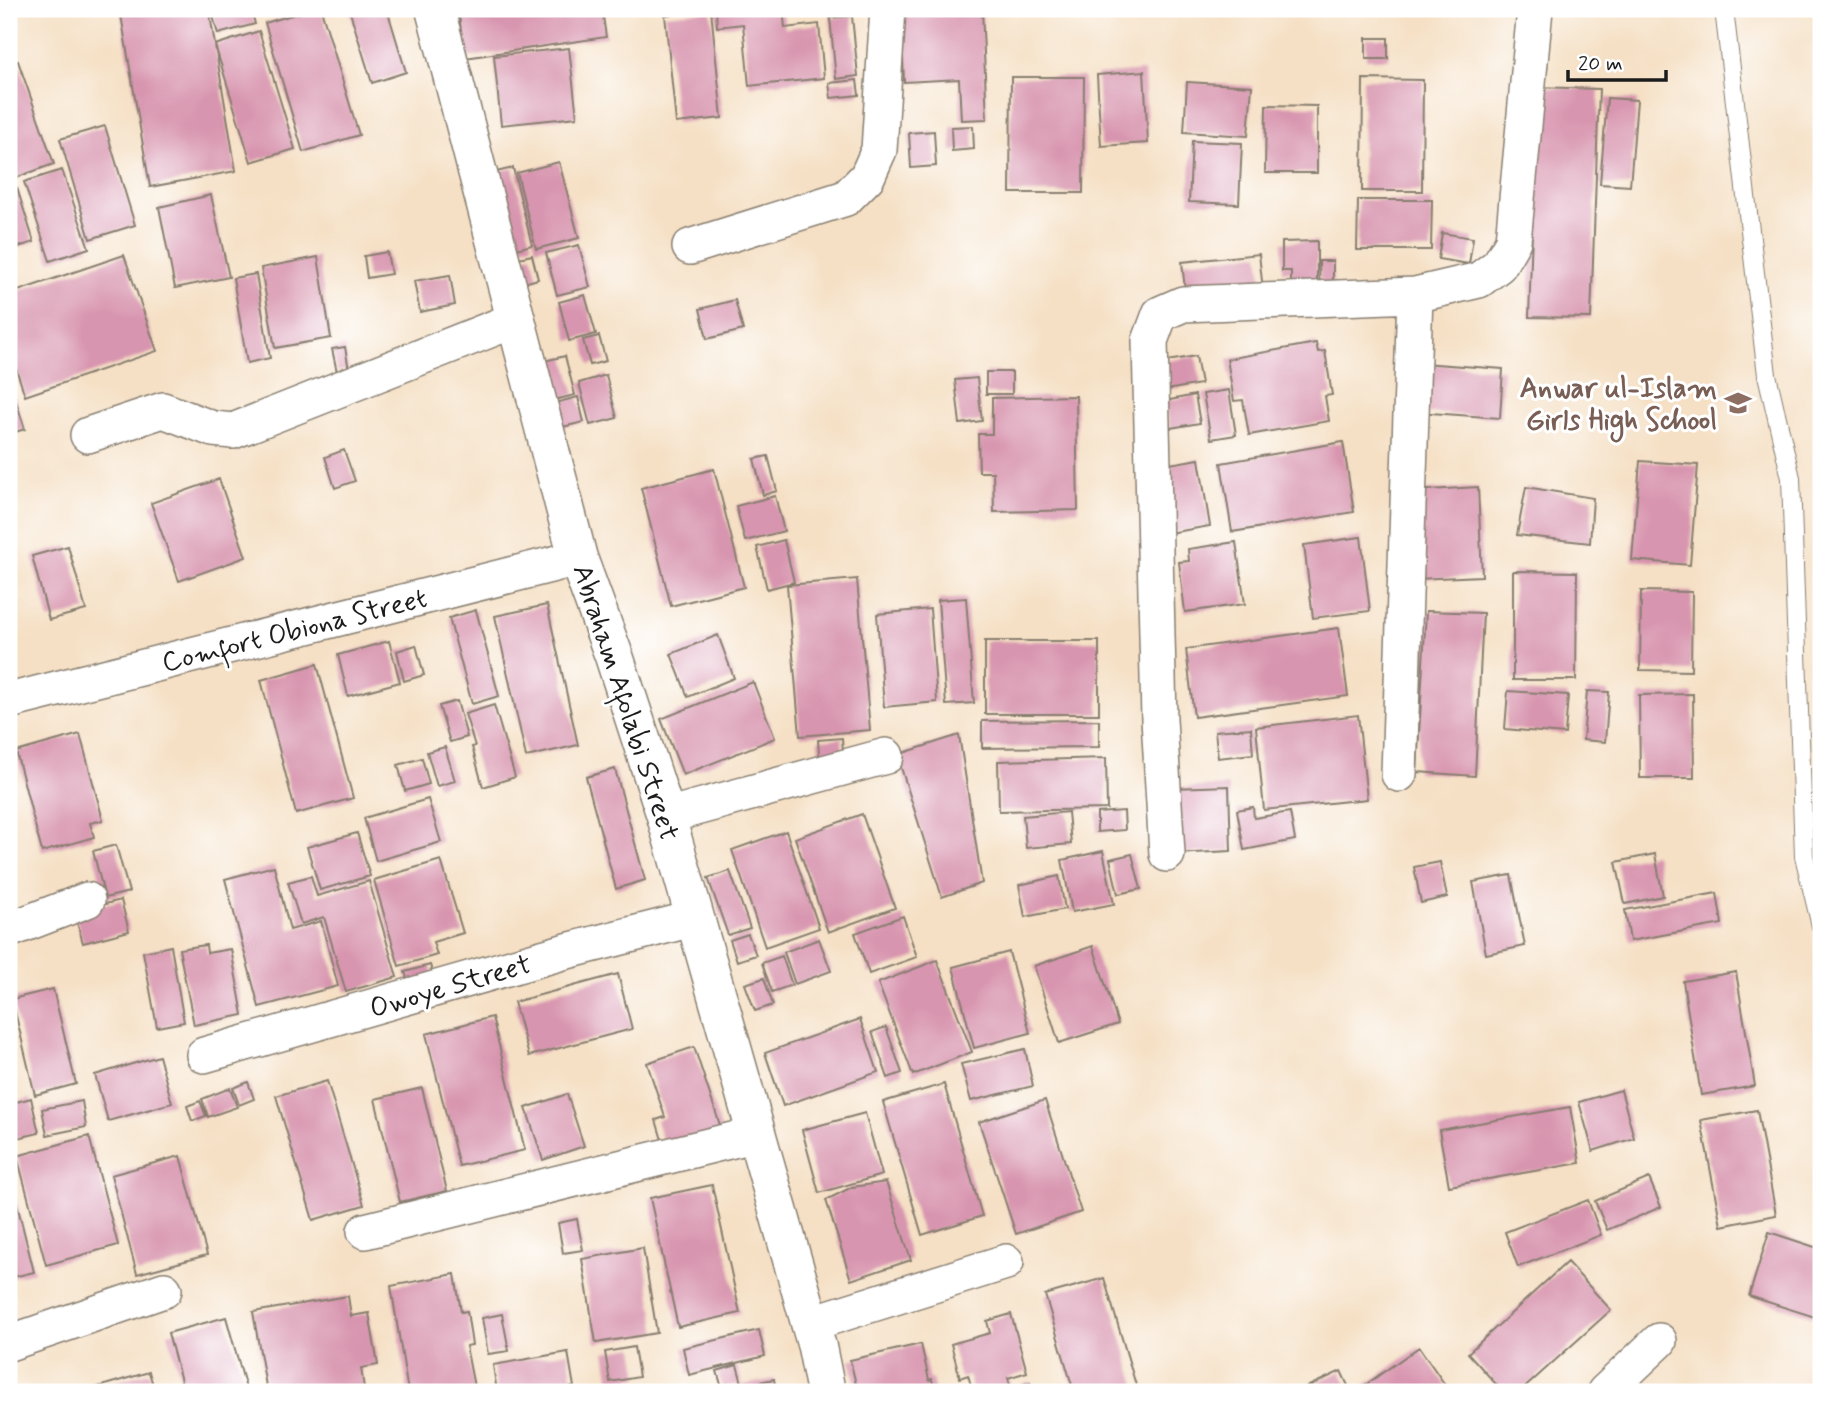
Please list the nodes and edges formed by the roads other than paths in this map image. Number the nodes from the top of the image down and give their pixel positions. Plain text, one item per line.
1 (435, 9) edge
2 (888, 9) edge
3 (1535, 9) edge
4 (1724, 9) edge
5 (690, 247) dead end
6 (1415, 295) junction
7 (517, 319) junction
8 (88, 435) dead end
9 (579, 558) junction
10 (9, 701) edge
11 (886, 756) dead end
12 (1399, 774) dead end
13 (666, 816) junction
14 (1167, 854) dead end
15 (87, 900) dead end
16 (696, 918) junction
17 (1821, 926) edge
18 (9, 930) edge
19 (204, 1055) dead end
20 (757, 1134) junction
21 (365, 1231) dead end
22 (1006, 1262) dead end
23 (164, 1290) dead end
24 (809, 1324) junction
25 (1659, 1341) dead end
26 (9, 1343) edge
27 (827, 1392) edge
28 (1605, 1392) edge

1 - 7 street, Abraham Afolabi Street
2 - 5 street
3 - 6 street
4 - 17 lane
6 - 12 street
6 - 14 street
7 - 8 street
7 - 9 street, Abraham Afolabi Street
9 - 10 street, Comfort Obiona Street
9 - 13 street, Abraham Afolabi Street
11 - 13 street
13 - 16 street, Abraham Afolabi Street
15 - 18 street
16 - 19 street, Owoye Street
16 - 20 street, Abraham Afolabi Street
20 - 21 street
20 - 24 street, Abraham Afolabi Street
22 - 24 street
23 - 26 street
24 - 27 street, Abraham Afolabi Street
25 - 28 street

